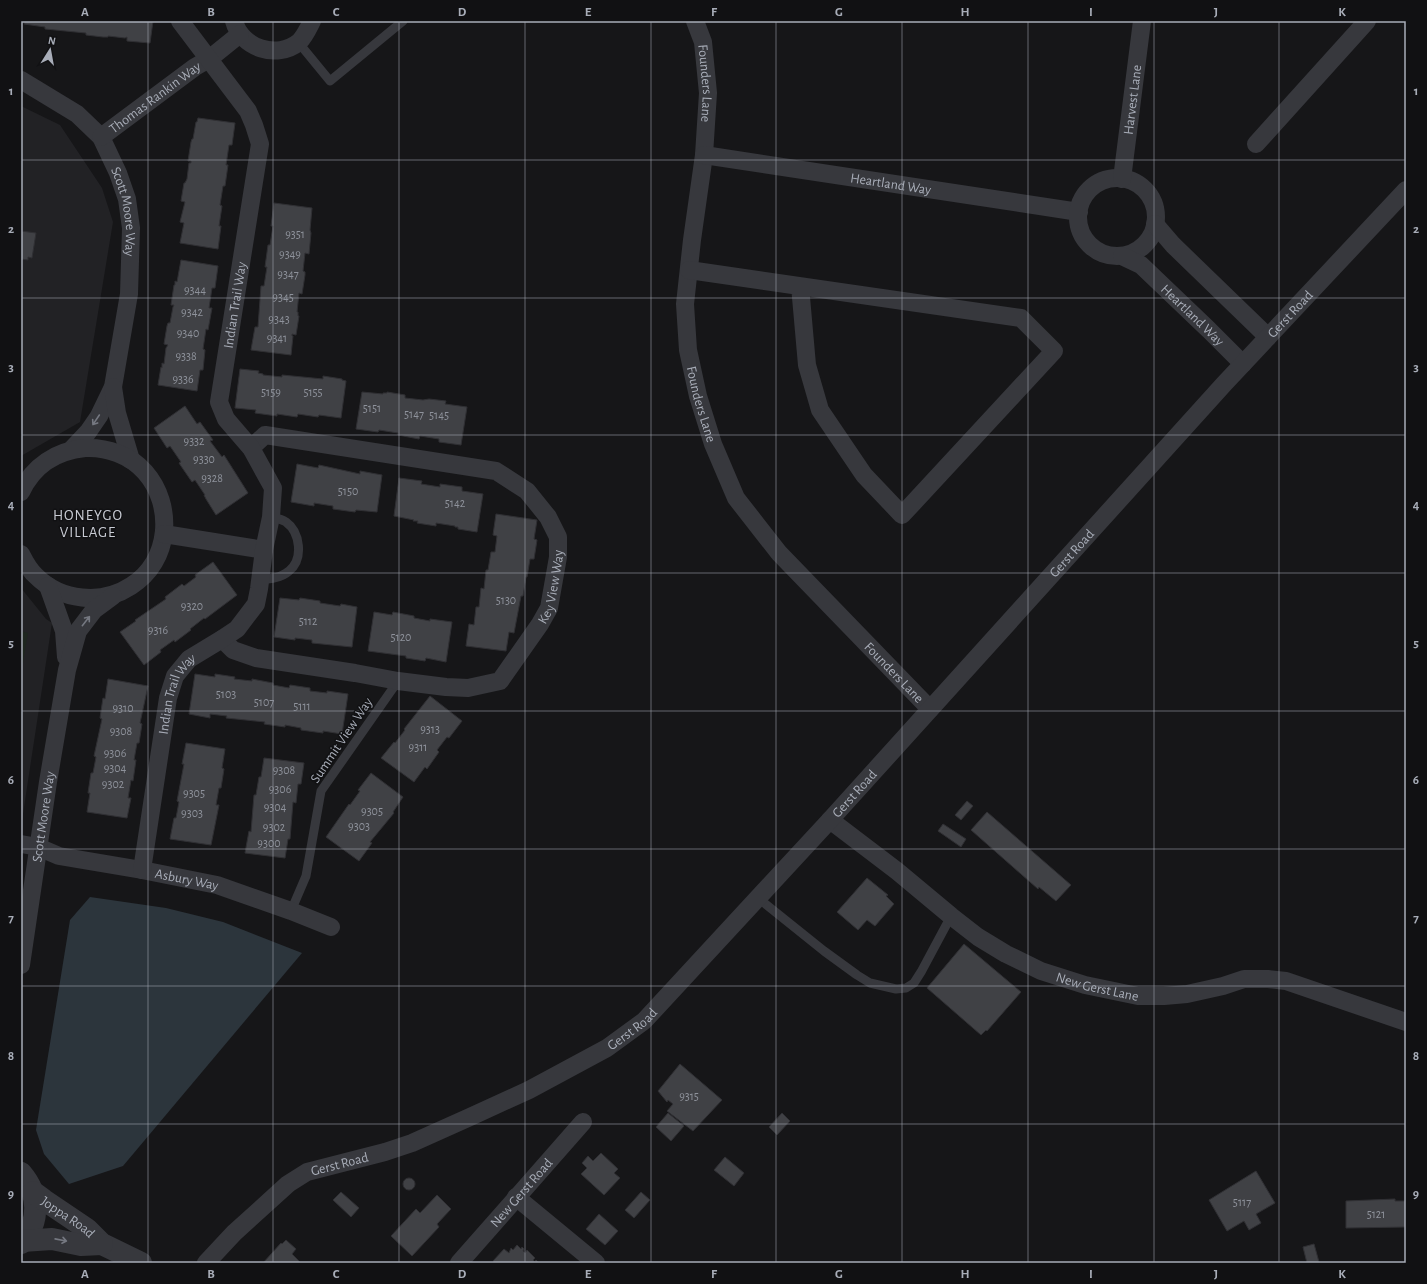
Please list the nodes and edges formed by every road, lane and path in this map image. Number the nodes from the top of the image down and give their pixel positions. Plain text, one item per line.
1 (180, 21) edge
2 (312, 21) edge
3 (402, 21) edge
4 (695, 21) edge
5 (1142, 21) edge
6 (1367, 21) edge
7 (237, 28) edge
8 (298, 42) junction
9 (210, 59) junction
10 (21, 80) edge
11 (102, 137) junction
12 (1256, 144) dead end
13 (704, 154) junction
14 (1122, 179) junction
15 (1406, 190) edge
16 (1079, 212) junction
17 (1155, 224) junction
18 (1122, 256) junction
19 (689, 270) junction
20 (800, 286) junction
21 (1268, 337) junction
22 (1243, 364) junction
23 (114, 387) junction
24 (250, 448) junction
25 (72, 449) junction
26 (131, 460) junction
27 (22, 486) edge
28 (271, 517) junction
29 (164, 534) junction
30 (264, 550) junction
31 (21, 554) edge
32 (260, 580) junction
33 (48, 586) junction
34 (116, 594) junction
35 (222, 639) junction
36 (67, 670) junction
37 (398, 681) junction
38 (930, 709) junction
39 (830, 820) junction
40 (29, 845) edge
41 (142, 870) junction
42 (758, 898) junction
43 (291, 911) junction
44 (951, 916) junction
45 (331, 927) dead end
46 (21, 964) edge
47 (1406, 1022) edge
48 (582, 1122) dead end
49 (21, 1173) edge
50 (33, 1192) junction
51 (516, 1197) junction
52 (22, 1242) edge
53 (102, 1244) junction
54 (141, 1263) edge
55 (206, 1263) edge
56 (459, 1263) edge
57 (596, 1263) edge

1 - 9 street, Indian Trail Way
2 - 8 street
3 - 8 lane
4 - 13 street, Founders Lane
5 - 14 street, Harvest Lane
6 - 12 street
7 - 8 street
7 - 9 street, Thomas Rankin Way
9 - 11 street, Thomas Rankin Way
9 - 24 street, Indian Trail Way
10 - 11 street, Scott Moore Way
11 - 23 street, Scott Moore Way
13 - 16 street, Heartland Way
13 - 19 street, Founders Lane
14 - 16 street, Heartland Way
14 - 17 street
15 - 21 street, Gerst Road
16 - 18 street, Heartland Way
17 - 18 street
17 - 21 street
18 - 22 street, Heartland Way
19 - 20 street
19 - 38 street, Founders Lane
20 - 20 street
21 - 22 street, Gerst Road
22 - 38 street, Gerst Road
23 -> 25 street, Scott Moore Way
23 - 26 street, Scott Moore Way
24 - 28 street, Indian Trail Way
24 - 37 street, Key View Way
25 - 26 street
25 - 27 street
26 - 29 street
28 - 30 street, Indian Trail Way
28 - 32 lane
29 - 30 street
29 - 34 street
30 - 32 street, Indian Trail Way
31 - 33 street
32 - 35 street, Indian Trail Way
33 - 34 street
33 - 36 street, Scott Moore Way
36 -> 34 street, Scott Moore Way
35 - 37 street, Key View Way
35 - 41 street, Indian Trail Way
36 - 40 street, Scott Moore Way
37 - 43 lane, Summit View Way
38 - 39 street, Gerst Road
39 - 42 street, Gerst Road
39 - 44 street, New Gerst Lane
40 - 41 street, Asbury Way
40 - 46 street, Scott Moore Way
41 - 43 street, Asbury Way
42 - 44 lane
42 - 55 street, Gerst Road
43 - 45 street, Asbury Way
44 - 47 street, New Gerst Lane
48 - 51 street, New Gerst Road
49 - 50 street, Joppa Road
50 - 52 street, Joppa Road
50 - 53 street, Joppa Road
51 - 56 street, New Gerst Road
51 - 57 street
52 -> 53 street, Joppa Road
53 - 54 street, Joppa Road

